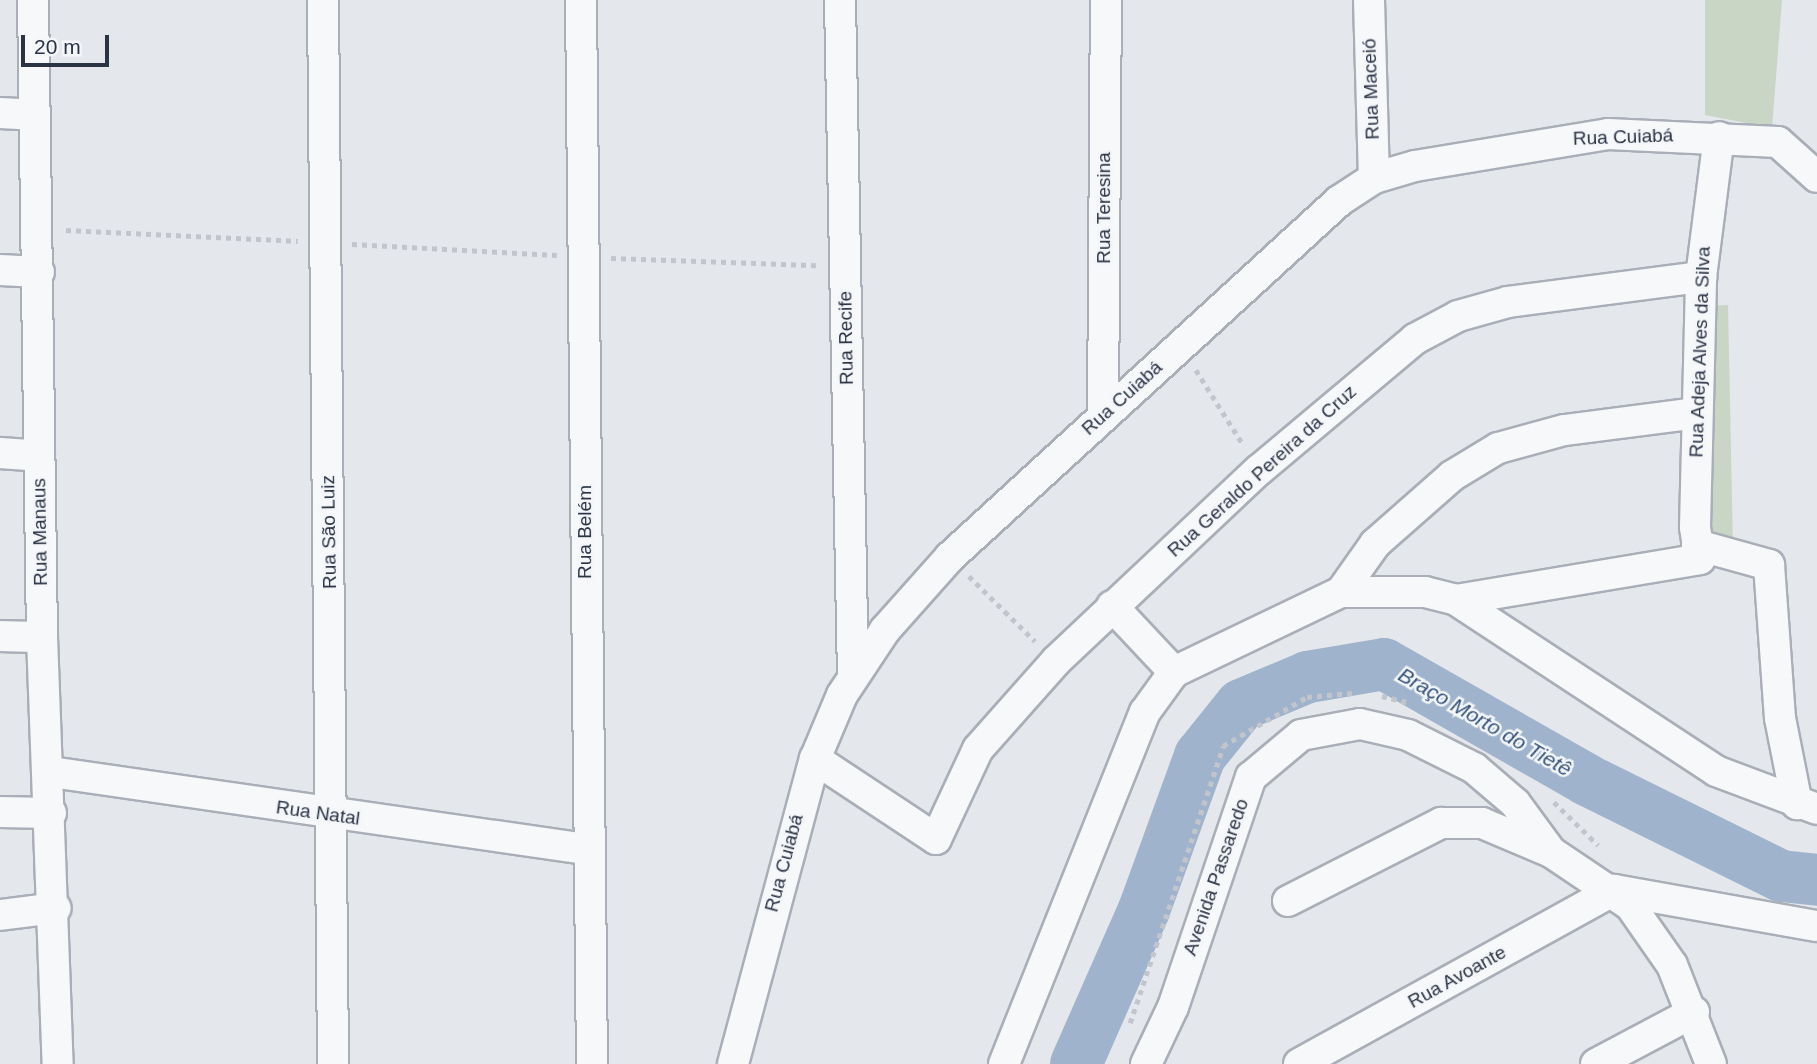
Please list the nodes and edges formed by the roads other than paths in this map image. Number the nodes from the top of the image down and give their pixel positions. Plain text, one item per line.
1 (33, 0) edge
2 (323, 0) edge
3 (581, 0) edge
4 (840, 0) edge
5 (1106, 0) edge
6 (1369, 0) edge
7 (0, 113) edge
8 (33, 115) junction
9 (1719, 137) junction
10 (1817, 177) edge
11 (1374, 178) junction
12 (0, 270) edge
13 (39, 272) junction
14 (1701, 277) junction
15 (1697, 412) junction
16 (1102, 415) junction
17 (0, 453) edge
18 (39, 456) junction
19 (1695, 555) junction
20 (1353, 591) junction
21 (1456, 600) junction
22 (1112, 606) junction
23 (0, 636) edge
24 (42, 637) junction
25 (1174, 672) junction
26 (853, 676) junction
27 (815, 759) junction
28 (51, 772) junction
29 (1807, 806) edge
30 (0, 812) edge
31 (51, 813) junction
32 (332, 816) junction
33 (586, 849) junction
34 (1551, 852) junction
35 (1615, 890) junction
36 (1288, 901) dead end
37 (56, 908) junction
38 (0, 915) edge
39 (1817, 926) edge
40 (1694, 1012) junction
41 (58, 1064) edge
42 (333, 1064) edge
43 (592, 1064) edge
44 (733, 1064) edge
45 (1004, 1064) edge
46 (1146, 1064) edge
47 (1299, 1064) edge
48 (1596, 1064) edge
49 (1711, 1064) edge

1 - 8 street, Rua Manaus
2 - 32 street, Rua São Luiz
3 - 33 street, Rua Belém
4 - 26 street, Rua Recife
5 - 16 street, Rua Teresina
6 - 11 street, Rua Maceió
7 - 8 street
8 - 13 street, Rua Manaus
9 - 10 street, Rua Cuiabá
9 - 11 street, Rua Cuiabá
9 - 14 street, Rua Adeja Alves da Silva
11 - 16 street, Rua Cuiabá
12 - 13 street
13 - 18 street, Rua Manaus
14 - 15 street, Rua Adeja Alves da Silva
14 - 22 street, Rua Geraldo Pereira da Cruz
15 - 19 street, Rua Adeja Alves da Silva
15 - 20 street
16 - 26 street, Rua Cuiabá
17 - 18 street
18 - 24 street, Rua Manaus
19 - 21 street
19 - 29 street
20 - 21 street
20 - 25 street
21 - 29 street
22 - 25 street
22 - 27 street, Rua Geraldo Pereira da Cruz
23 - 24 street
24 - 28 street, Rua Manaus
25 - 45 street
26 - 27 street, Rua Cuiabá
27 - 44 street, Rua Cuiabá
28 - 31 street, Rua Manaus
28 - 32 street, Rua Natal
30 - 31 street
31 - 37 street, Rua Manaus
32 - 33 street, Rua Natal
32 - 42 street, Rua São Luiz
33 - 43 street, Rua Belém
34 - 35 street, Avenida Passaredo
34 - 36 street
34 - 46 street, Avenida Passaredo
35 - 39 street
35 - 40 street, Avenida Passaredo
35 - 47 street, Rua Avoante
37 - 38 street
37 - 41 street, Rua Manaus
40 - 48 street
40 - 49 street, Avenida Passaredo

